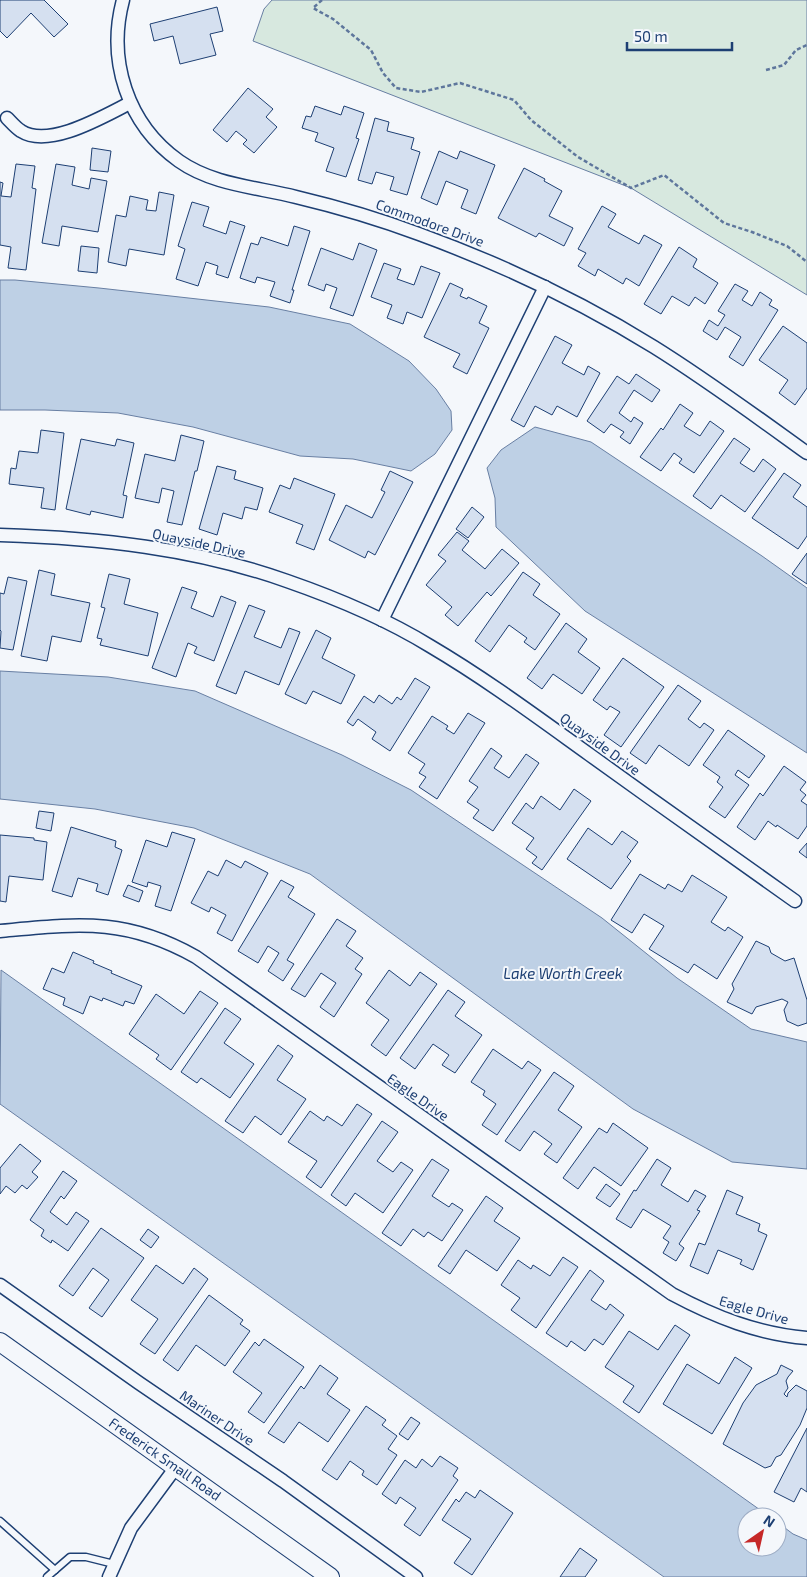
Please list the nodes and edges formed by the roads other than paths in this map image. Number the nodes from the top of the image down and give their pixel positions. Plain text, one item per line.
1 (124, 0) edge
2 (130, 103) junction
3 (2, 119) edge
4 (545, 287) junction
5 (807, 453) edge
6 (0, 535) edge
7 (382, 620) junction
8 (795, 901) dead end
9 (0, 931) edge
10 (0, 1284) edge
11 (807, 1338) edge
12 (0, 1342) edge
13 (176, 1467) junction
14 (0, 1521) edge
15 (114, 1564) junction
16 (55, 1570) junction
17 (47, 1577) edge
18 (109, 1577) edge
19 (330, 1577) edge
20 (416, 1577) edge

1 - 2 street, Commodore Drive
2 - 3 street
2 - 4 street, Commodore Drive
4 - 5 street, Commodore Drive
4 - 7 street
6 - 7 street, Quayside Drive
7 - 8 street, Quayside Drive
9 - 11 street, Eagle Drive
10 - 20 street, Mariner Drive
12 - 13 street, Frederick Small Road
13 - 15 street
13 - 19 street, Frederick Small Road
14 - 16 lane
15 - 16 lane
15 - 18 street
16 - 17 lane

